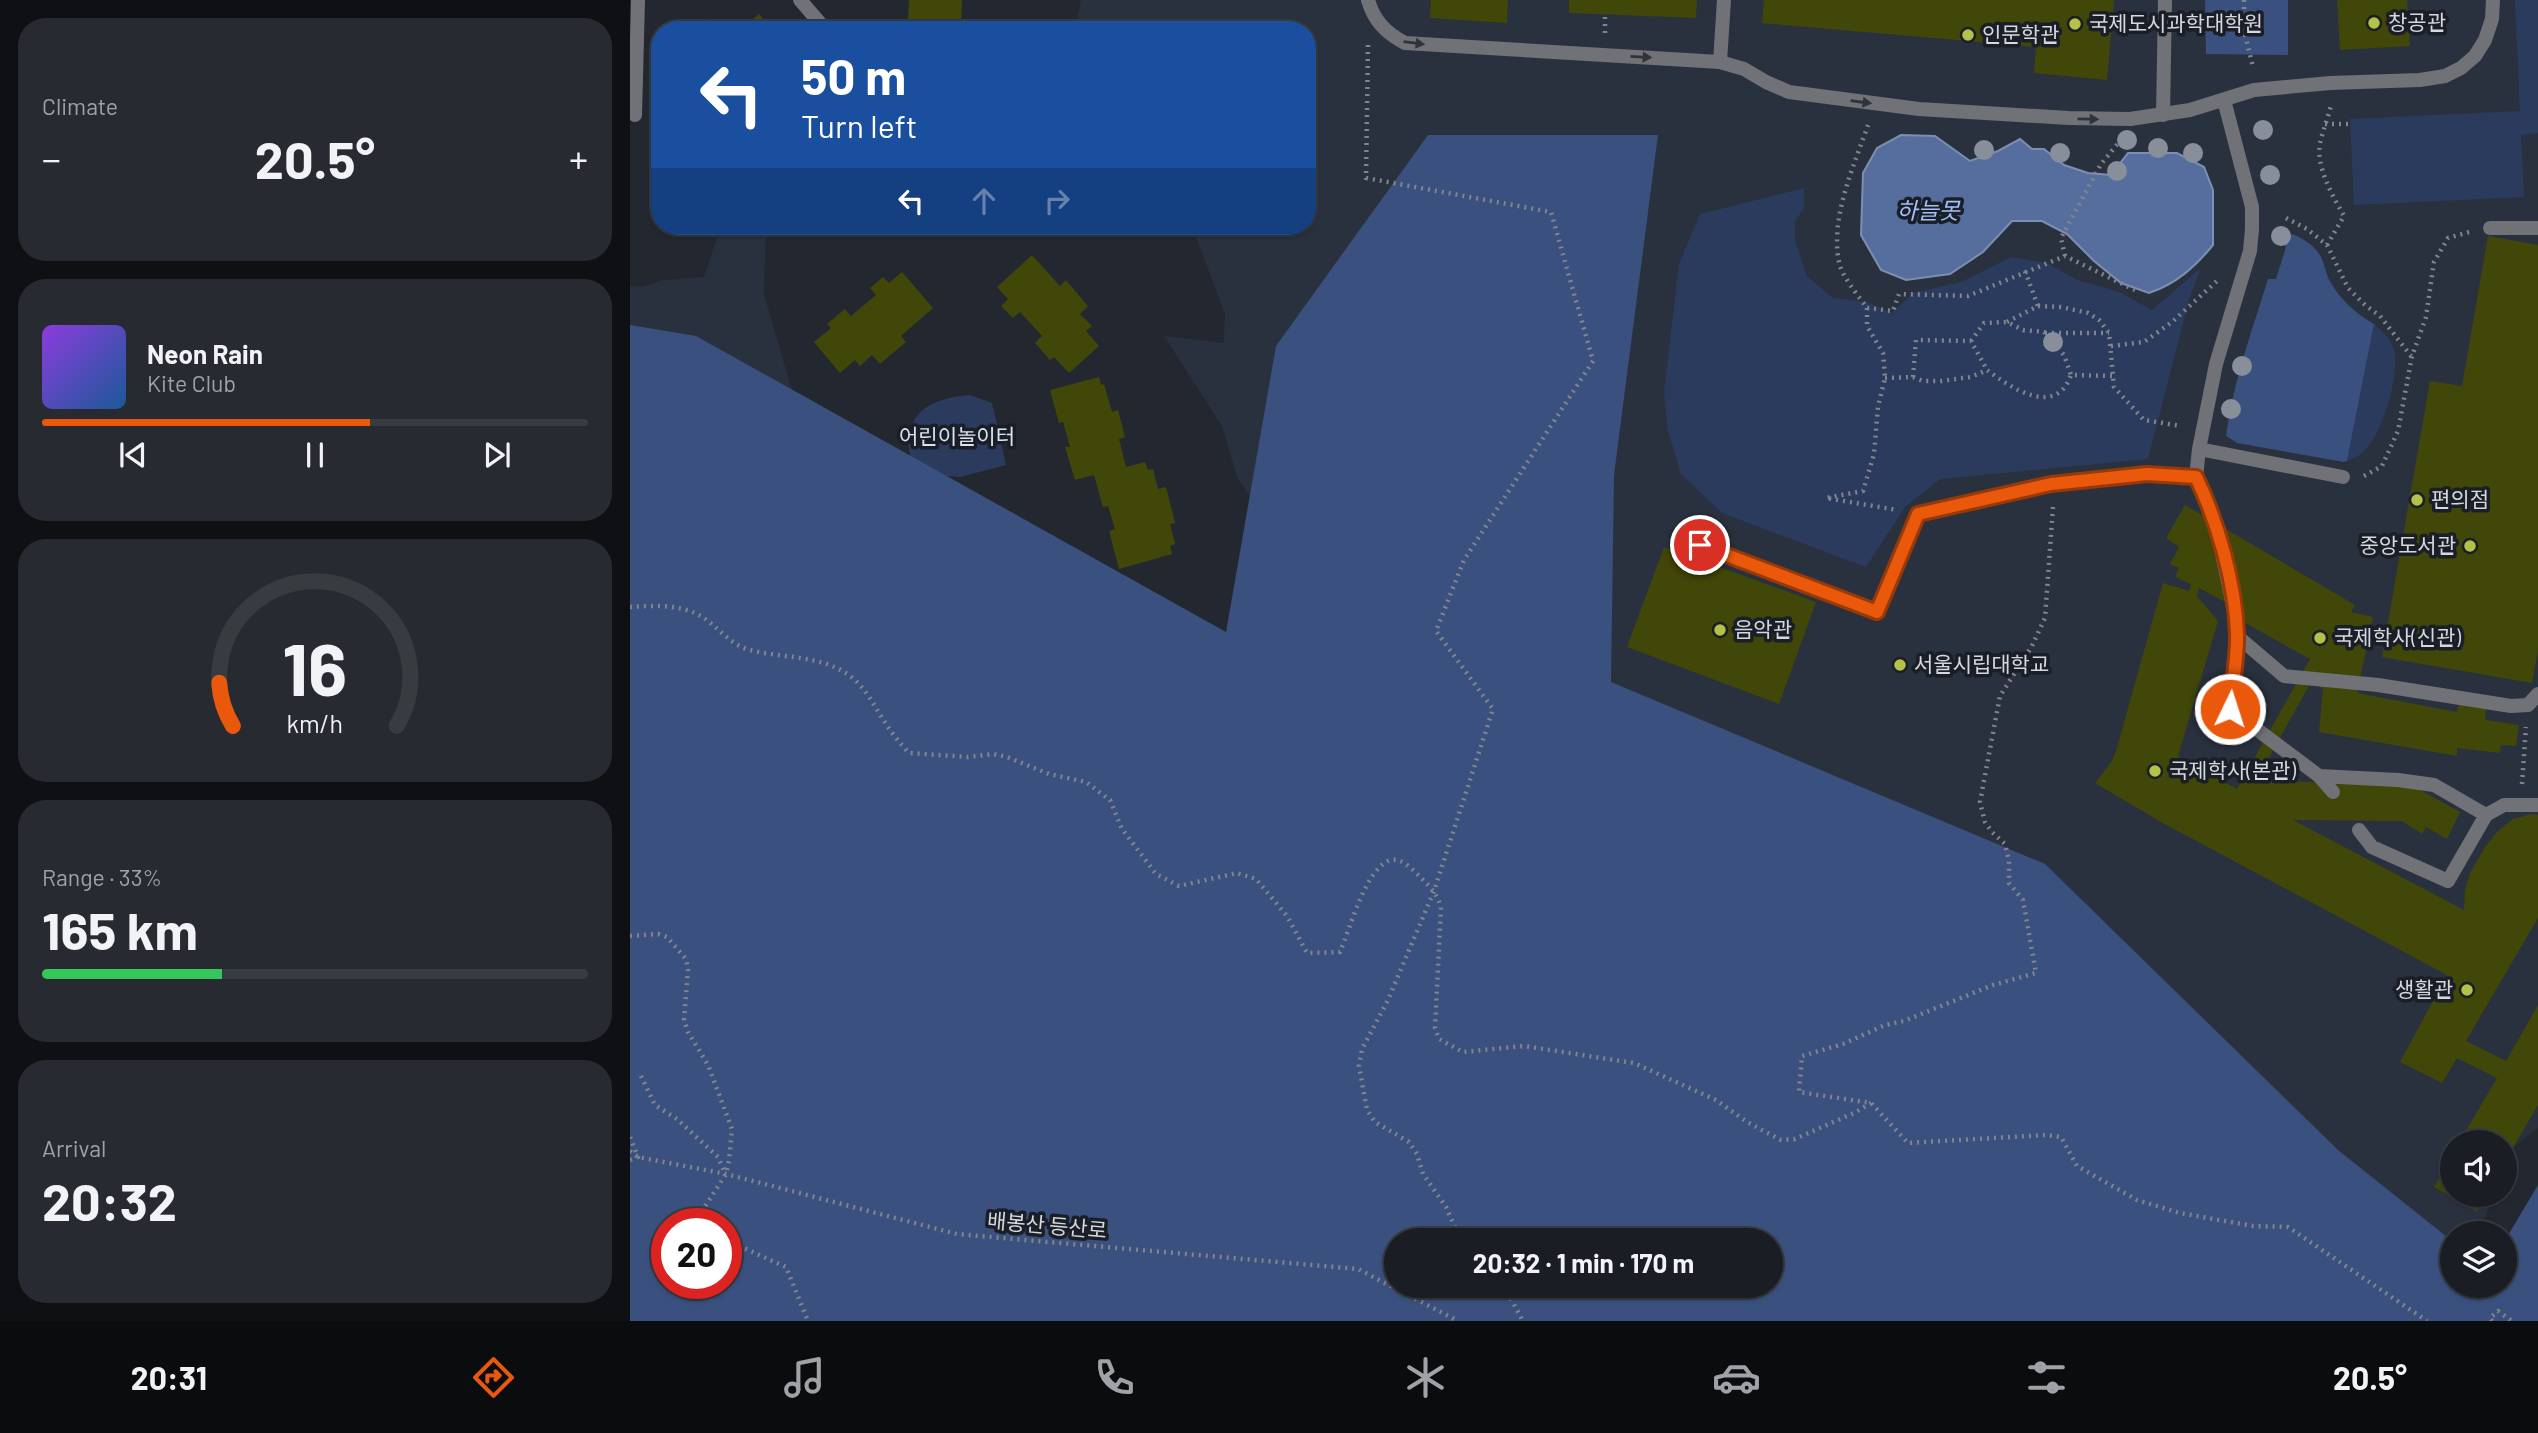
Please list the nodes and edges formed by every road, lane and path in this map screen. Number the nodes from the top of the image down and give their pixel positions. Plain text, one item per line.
1 (638, 0) edge
2 (800, 0) edge
3 (1368, 0) edge
4 (1724, 0) edge
5 (2165, 0) edge
6 (2244, 0) edge
7 (2493, 0) edge
8 (818, 21) edge
9 (1368, 44) dead end
10 (1720, 62) junction
11 (2254, 71) dead end
12 (2224, 100) junction
13 (1876, 104) junction
14 (2331, 107) dead end
15 (2163, 115) junction
16 (635, 116) dead end
17 (2325, 124) junction
18 (2350, 124) dead end
19 (2101, 164) dead end
20 (2286, 218) dead end
21 (2490, 228) joint
22 (2538, 228) edge
23 (2327, 245) junction
24 (2065, 256) junction
25 (2025, 271) junction
26 (2227, 272) dead end
27 (2139, 292) dead end
28 (2038, 306) junction
29 (1867, 308) junction
30 (2007, 322) junction
31 (2044, 332) junction
32 (2109, 333) junction
33 (1971, 341) junction
34 (2111, 346) junction
35 (2412, 356) junction
36 (1987, 370) junction
37 (2071, 375) junction
38 (2112, 376) junction
39 (1913, 377) junction
40 (1885, 378) junction
41 (2186, 427) dead end
42 (2199, 449) junction
43 (2196, 477) junction
44 (2343, 477) joint
45 (2053, 496) dead end
46 (1918, 514) junction
47 (1700, 545) dead end
48 (630, 607) edge
49 (2238, 636) junction
50 (2538, 694) edge
51 (2528, 705) junction
52 (2319, 776) junction
53 (2333, 792) dead end
54 (2521, 804) junction
55 (2538, 805) edge
56 (2486, 816) junction
57 (2359, 830) dead end
58 (1434, 891) junction
59 (630, 936) edge
60 (641, 1076) dead end
61 (1871, 1103) junction
62 (630, 1137) edge
63 (630, 1151) edge
64 (638, 1157) junction
65 (630, 1160) edge
66 (726, 1174) junction
67 (704, 1208) edge
68 (1455, 1228) edge
69 (742, 1247) edge
70 (1511, 1298) edge
71 (808, 1321) edge
72 (1458, 1321) edge
73 (1523, 1321) edge
74 (2427, 1321) edge
75 (2492, 1321) edge
76 (2512, 1321) edge

1 - 16 street
2 - 8 street
3 -> 10 street
4 - 10 street
5 - 15 street
6 - 11 path
7 - 12 street
9 - 58 path
10 -> 13 street
12 - 15 street
12 - 42 street
13 -> 15 street
13 - 29 path
14 - 17 path
17 - 18 path
17 - 23 path
19 - 24 path
20 - 23 path
21 - 22 street
21 - 35 path
23 - 35 path
24 - 25 path
24 - 27 path
25 - 28 path
25 - 29 path
26 - 34 path
28 - 30 path
28 - 32 path
29 - 40 path
30 - 31 path
30 - 33 path
31 - 32 path
31 - 37 path
32 - 34 path
33 - 36 path
33 - 39 path
34 - 38 path
35 - 44 path
36 - 37 path
36 - 39 path
37 - 38 path
38 - 41 path
39 - 40 path
40 - 46 path
42 - 43 street
42 - 44 street
43 - 46 street
43 - 49 street
45 - 61 path
46 - 47 street
48 - 58 path
49 - 51 street
49 - 52 street
50 - 51 street
51 - 54 path
52 - 53 street
52 - 56 street
54 - 55 street
54 - 56 street
56 - 57 street
58 - 61 path
58 - 68 path
59 - 66 path
60 - 66 path
61 - 74 path
62 - 64 path
63 - 64 path, 배봉산 등산로
64 - 65 path
64 - 66 path, 배봉산 등산로
66 - 67 path
66 - 72 path, 배봉산 등산로
69 - 71 path
70 - 73 path
75 - 76 path

